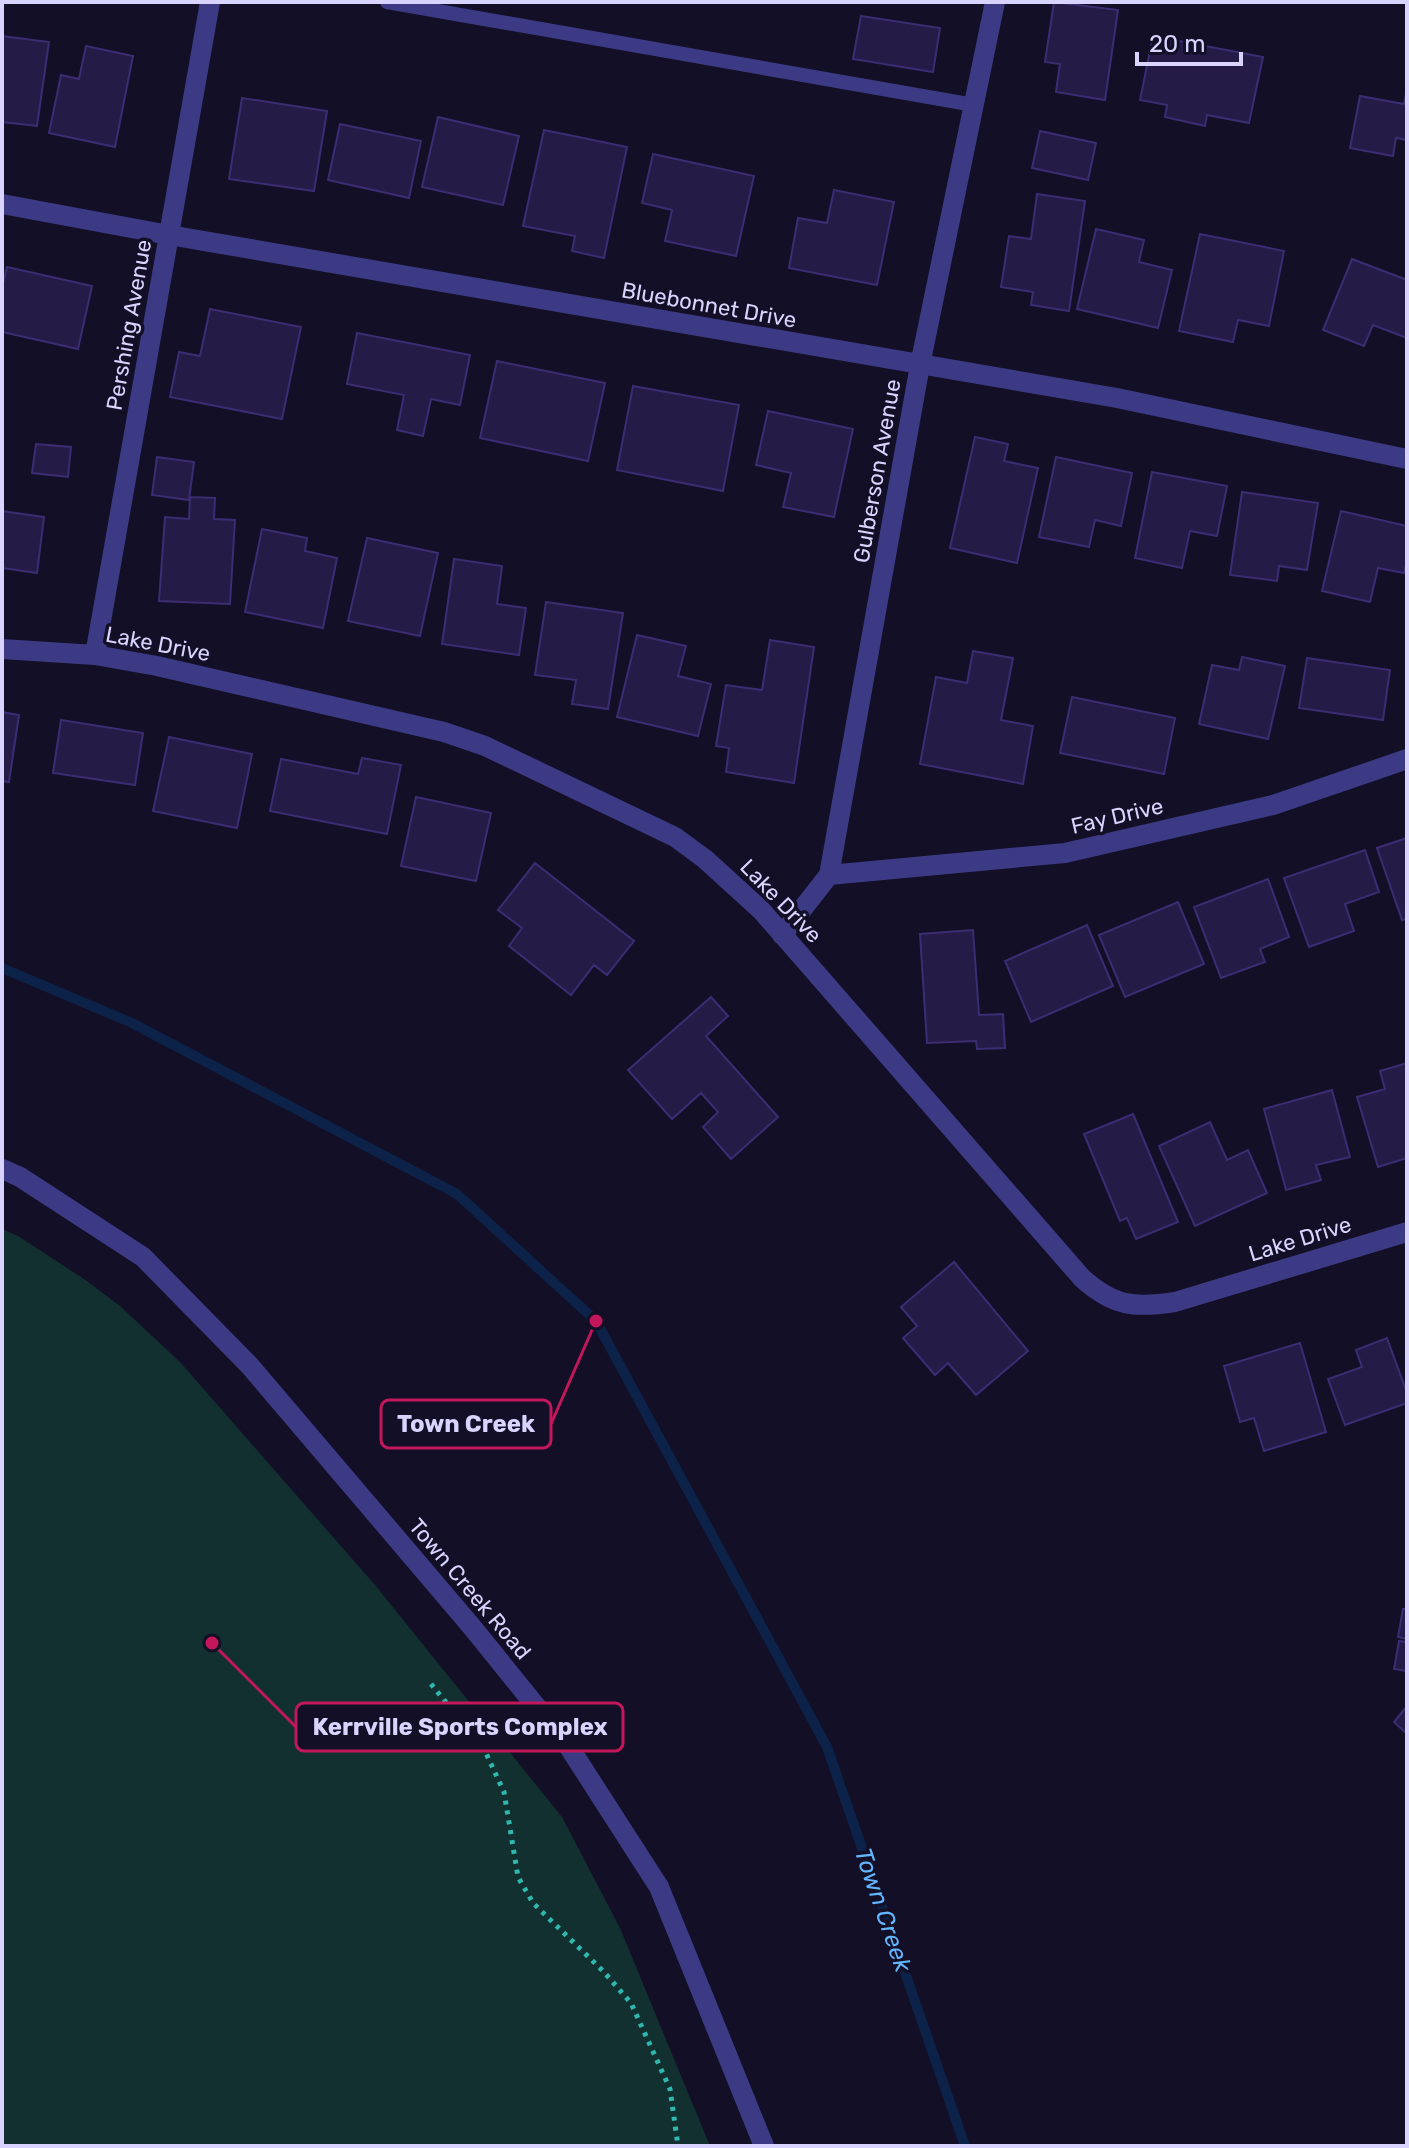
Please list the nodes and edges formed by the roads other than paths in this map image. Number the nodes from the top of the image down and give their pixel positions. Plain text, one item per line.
1 (210, 2) edge
2 (387, 2) edge
3 (995, 2) edge
4 (974, 105) junction
5 (2, 204) edge
6 (169, 235) junction
7 (920, 365) junction
8 (1407, 459) edge
9 (2, 649) edge
10 (95, 655) junction
11 (1407, 759) edge
12 (829, 875) junction
13 (782, 935) junction
14 (2, 1169) edge
15 (1407, 1232) edge
16 (764, 2146) edge

1 - 6 street, Pershing Avenue
2 - 4 lane
3 - 4 street, Gulberson Avenue
4 - 7 street, Gulberson Avenue
5 - 6 street, Bluebonnet Drive
6 - 7 street, Bluebonnet Drive
6 - 10 street, Pershing Avenue
7 - 8 street, Bluebonnet Drive
7 - 12 street, Gulberson Avenue
9 - 10 street, Lake Drive
10 - 13 street, Lake Drive
11 - 12 street, Fay Drive
12 - 13 street, Gulberson Avenue
13 - 15 street, Lake Drive
14 - 16 street, Town Creek Road

